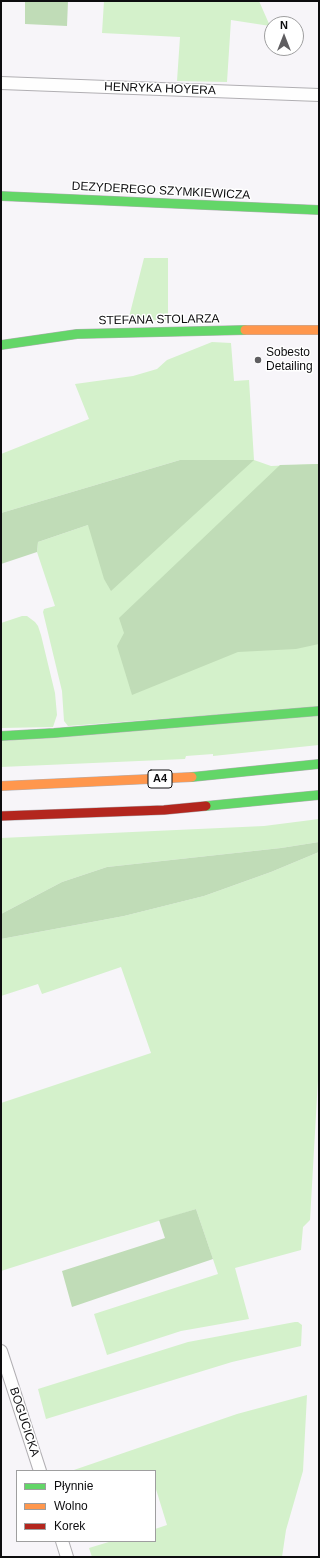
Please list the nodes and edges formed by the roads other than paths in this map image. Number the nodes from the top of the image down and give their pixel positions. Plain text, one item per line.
1 (1, 82) edge
2 (319, 95) edge
3 (1, 196) edge
4 (319, 210) edge
5 (319, 330) edge
6 (1, 345) edge
7 (319, 711) edge
8 (1, 736) edge
9 (319, 764) edge
10 (1, 786) edge
11 (319, 795) edge
12 (1, 816) edge
13 (1, 1351) edge
14 (40, 1470) edge
15 (62, 1542) edge
16 (67, 1557) edge

1 - 2 street, HENRYKA HOYERA
3 - 4 main road, DEZYDEREGO SZYMKIEWICZA
5 - 6 main road, STEFANA STOLARZA
7 - 8 main road
9 - 10 main road, A4
11 - 12 main road
13 - 14 street, BOGUCICKA
15 - 16 street

